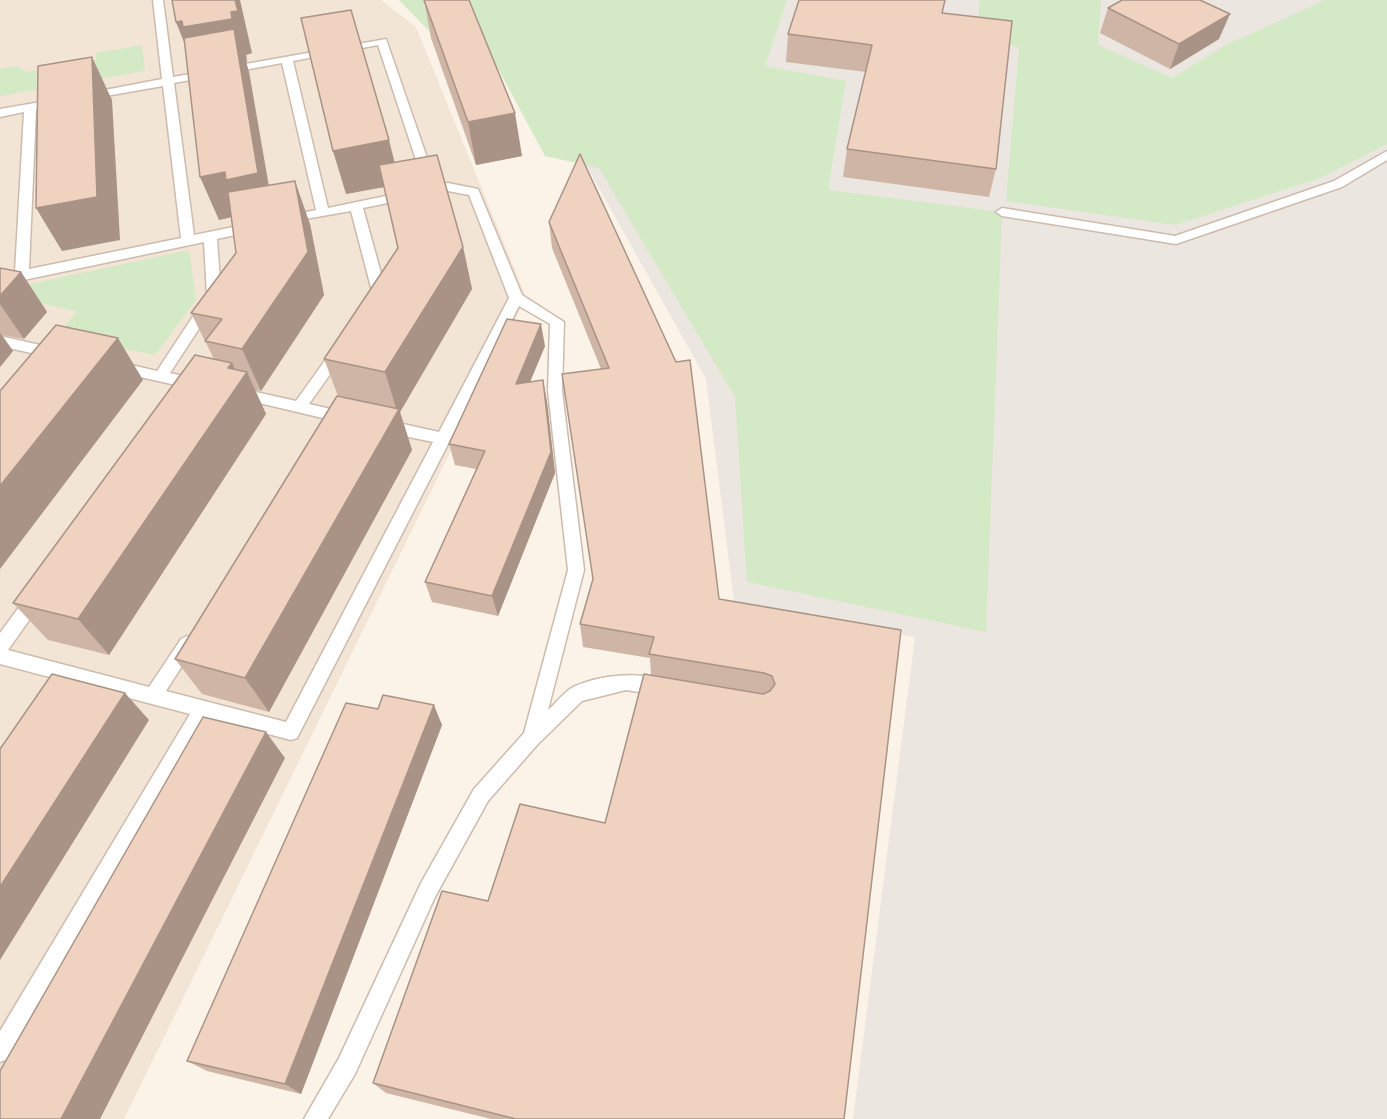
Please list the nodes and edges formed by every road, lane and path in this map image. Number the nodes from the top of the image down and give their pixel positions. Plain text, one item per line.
1 (158, 0) edge
2 (287, 60) junction
3 (168, 81) junction
4 (30, 108) junction
5 (0, 113) edge
6 (1387, 155) edge
7 (432, 190) junction
8 (356, 206) junction
9 (1002, 212) dead end
10 (323, 213) junction
11 (210, 236) junction
12 (188, 241) junction
13 (22, 275) junction
14 (0, 280) edge
15 (516, 298) junction
16 (366, 314) edge
17 (0, 341) edge
18 (346, 342) edge
19 (56, 353) junction
20 (77, 358) edge
21 (98, 362) edge
22 (42, 369) edge
23 (161, 376) junction
24 (191, 383) junction
25 (178, 402) edge
26 (299, 407) junction
27 (444, 439) junction
28 (48, 581) edge
29 (199, 626) edge
30 (0, 647) edge
31 (0, 656) edge
32 (60, 672) junction
33 (46, 691) edge
34 (682, 691) edge
35 (153, 696) junction
36 (203, 709) junction
37 (531, 738) junction
38 (0, 1051) edge
39 (315, 1119) edge

1 - 3 lane
2 - 3 lane
2 - 7 lane
2 - 10 lane
3 - 4 lane
3 - 12 lane
4 - 5 lane
4 - 13 lane
6 - 9 lane
7 - 8 lane
7 - 15 lane
8 - 10 lane
8 - 16 lane
10 - 11 lane
11 - 12 lane
11 - 23 lane
12 - 13 lane
13 - 14 lane
15 - 27 lane
15 - 37 lane
17 - 19 lane
18 - 26 lane
19 - 20 lane
19 - 22 lane
21 - 23 lane
23 - 24 lane
24 - 25 lane
24 - 26 lane
26 - 27 lane
27 - 36 lane
28 - 30 lane
29 - 35 lane
31 - 32 lane
32 - 33 lane
32 - 35 lane
34 - 37 lane
35 - 36 lane
36 - 38 lane
37 - 39 lane

